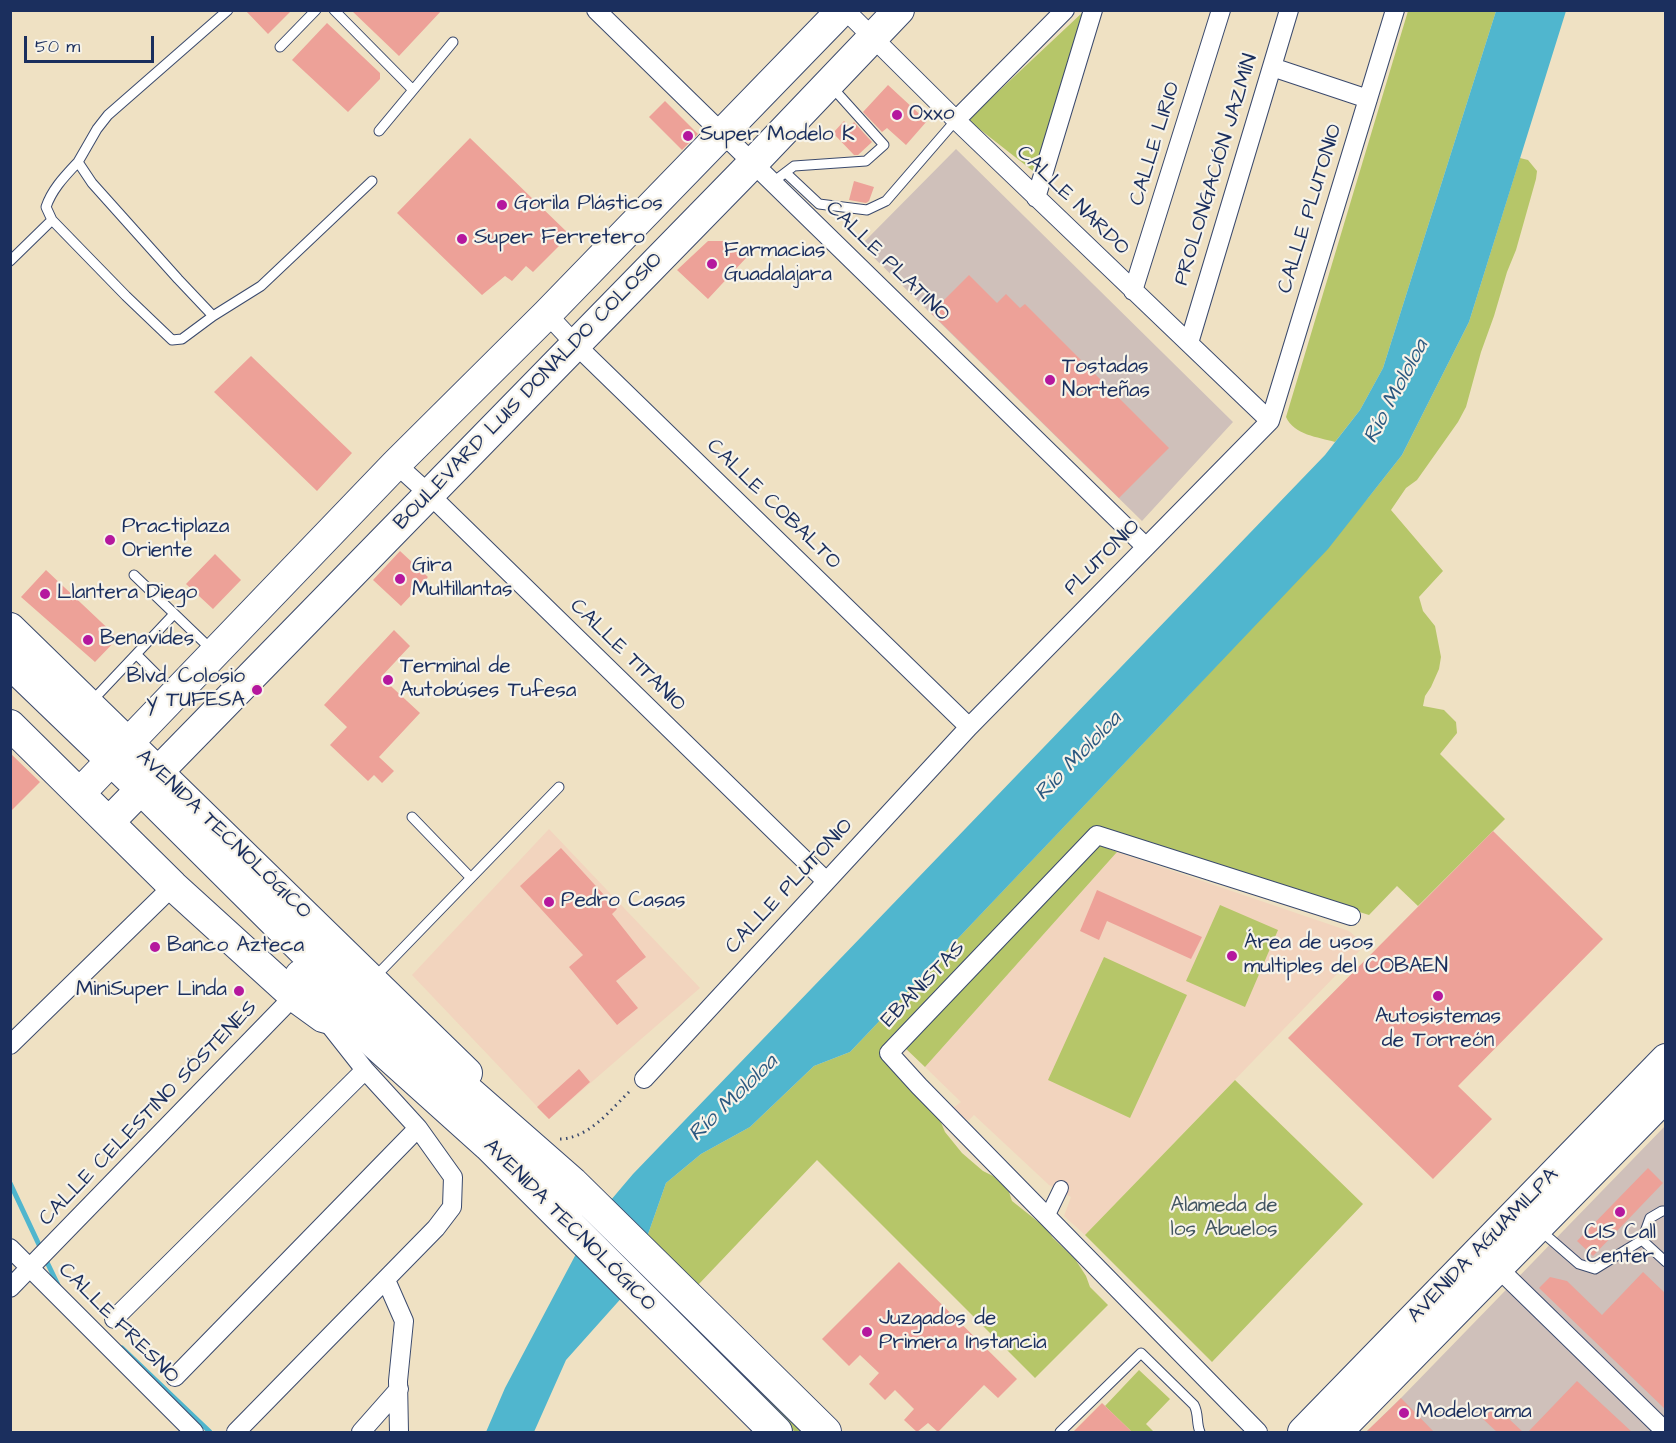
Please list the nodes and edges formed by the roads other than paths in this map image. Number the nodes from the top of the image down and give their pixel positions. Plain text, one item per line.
1 (228, 10) edge
2 (316, 10) edge
3 (334, 10) edge
4 (596, 10) edge
5 (844, 10) edge
6 (899, 10) edge
7 (1065, 10) edge
8 (1093, 10) edge
9 (1221, 10) edge
10 (1289, 10) edge
11 (1395, 10) edge
12 (873, 38) junction
13 (453, 42) dead end
14 (280, 47) dead end
15 (1272, 67) junction
16 (829, 84) junction
17 (413, 90) junction
18 (1368, 99) junction
19 (956, 120) junction
20 (379, 131) dead end
21 (723, 134) junction
22 (78, 162) junction
23 (771, 173) junction
24 (372, 181) dead end
25 (1036, 198) junction
26 (52, 220) junction
27 (10, 261) edge
28 (1133, 291) junction
29 (547, 315) junction
30 (213, 316) junction
31 (1189, 343) junction
32 (576, 345) junction
33 (1270, 421) junction
34 (396, 464) junction
35 (429, 494) junction
36 (1146, 547) junction
37 (134, 575) dead end
38 (287, 577) junction
39 (317, 609) junction
40 (174, 614) junction
41 (10, 628) edge
42 (215, 652) junction
43 (137, 656) junction
44 (10, 662) edge
45 (156, 674) dead end
46 (10, 691) edge
47 (88, 705) junction
48 (10, 725) edge
49 (969, 727) junction
50 (104, 767) junction
51 (559, 787) dead end
52 (134, 797) junction
53 (412, 817) dead end
54 (470, 877) junction
55 (826, 881) junction
56 (173, 886) junction
57 (1351, 916) dead end
58 (372, 980) junction
59 (294, 996) junction
60 (323, 1017) junction
61 (356, 1026) junction
62 (13, 1042) edge
63 (1665, 1059) edge
64 (365, 1070) junction
65 (644, 1079) dead end
66 (1665, 1096) edge
67 (418, 1128) junction
68 (531, 1148) junction
69 (1061, 1188) dead end
70 (1665, 1212) edge
71 (1047, 1217) junction
72 (1527, 1220) junction
73 (1642, 1240) junction
74 (10, 1248) edge
75 (1665, 1262) edge
76 (33, 1265) junction
77 (1498, 1268) junction
78 (1454, 1277) junction
79 (386, 1280) junction
80 (10, 1288) edge
81 (114, 1319) dead end
82 (175, 1377) dead end
83 (399, 1389) junction
84 (186, 1430) edge
85 (236, 1432) edge
86 (361, 1432) edge
87 (399, 1432) edge
88 (776, 1432) edge
89 (825, 1432) edge
90 (1060, 1432) edge
91 (1200, 1432) edge
92 (1258, 1432) edge
93 (1303, 1432) edge
94 (1337, 1432) edge
95 (1665, 1432) edge

1 - 22 lane
2 - 14 lane
3 - 17 lane
4 - 21 street, CALLE PLATINO
5 - 12 street, CALLE NARDO
5 - 21 main road, BOULEVARD LUIS DONALDO COLOSIO
6 - 12 main road, BOULEVARD LUIS DONALDO COLOSIO
7 - 19 street
8 - 25 street
9 - 28 street, CALLE LIRIO
10 - 15 street, PROLONGACIÓN JAZMÍN
11 - 18 street, CALLE PLUTONIO
12 - 16 main road, BOULEVARD LUIS DONALDO COLOSIO
12 - 19 street, CALLE NARDO
13 - 17 lane
15 - 18 street
15 - 31 street, PROLONGACIÓN JAZMÍN
16 - 23 main road, BOULEVARD LUIS DONALDO COLOSIO
16 - 23 lane
17 - 20 lane
18 - 33 street, CALLE PLUTONIO
19 - 23 lane
19 - 25 street, CALLE NARDO
21 - 23 street, CALLE PLATINO
21 - 29 main road, BOULEVARD LUIS DONALDO COLOSIO
22 - 26 lane
22 - 30 lane
23 - 32 main road, BOULEVARD LUIS DONALDO COLOSIO
23 - 36 street, CALLE PLATINO
24 - 30 lane
25 - 28 street, CALLE NARDO
26 - 27 lane
26 - 30 lane
28 - 31 street, CALLE NARDO
29 - 32 street, CALLE COBALTO
29 - 34 main road, BOULEVARD LUIS DONALDO COLOSIO
31 - 33 street, CALLE NARDO
32 - 35 main road, BOULEVARD LUIS DONALDO COLOSIO
32 - 49 street, CALLE COBALTO
33 - 36 street, PLUTONIO
34 - 35 street, CALLE TITANIO
34 - 38 main road, BOULEVARD LUIS DONALDO COLOSIO
35 - 39 main road, BOULEVARD LUIS DONALDO COLOSIO
35 - 55 street, CALLE TITANIO
36 - 49 street, PLUTONIO
37 - 40 lane
38 - 39 main road
38 - 42 main road, BOULEVARD LUIS DONALDO COLOSIO
39 - 52 main road, BOULEVARD LUIS DONALDO COLOSIO
40 - 42 lane
40 - 43 lane
41 - 47 main road, AVENIDA TECNOLÓGICO
42 - 50 main road, BOULEVARD LUIS DONALDO COLOSIO
43 - 45 lane
43 - 47 lane
44 - 50 highway, AVENIDA TECNOLÓGICO
46 - 50 highway, AVENIDA TECNOLÓGICO
47 - 50 main road, AVENIDA TECNOLÓGICO
48 - 50 main road, AVENIDA TECNOLÓGICO
49 - 55 street, CALLE PLUTONIO
50 - 52 highway, AVENIDA TECNOLÓGICO
50 - 52 main road, AVENIDA TECNOLÓGICO
51 - 54 lane
52 - 56 main road, AVENIDA TECNOLÓGICO
52 - 58 main road, AVENIDA TECNOLÓGICO
52 - 61 highway, AVENIDA TECNOLÓGICO
52 - 68 highway, AVENIDA TECNOLÓGICO
53 - 54 lane
54 - 58 lane
55 - 65 street, CALLE PLUTONIO
56 - 59 main road, AVENIDA TECNOLÓGICO
56 - 62 street
57 - 71 street, EBANISTAS
58 - 68 main road, AVENIDA TECNOLÓGICO
59 - 60 main road, AVENIDA TECNOLÓGICO
59 - 76 street, CALLE CELESTINO SÓSTENES
60 - 61 main road, AVENIDA TECNOLÓGICO
60 - 64 street
61 - 88 highway, AVENIDA TECNOLÓGICO
63 - 72 main road, AVENIDA AGUAMILPA
64 - 67 street
64 - 81 street
66 - 72 main road, AVENIDA AGUAMILPA
67 - 79 street
67 - 82 street
68 - 89 highway, AVENIDA TECNOLÓGICO
69 - 71 street
70 - 73 lane
71 - 92 street, EBANISTAS
72 - 73 lane
72 - 77 main road, AVENIDA AGUAMILPA
72 - 78 main road, AVENIDA AGUAMILPA
73 - 75 lane
74 - 76 street, CALLE FRESNO
76 - 80 street, CALLE CELESTINO SÓSTENES
76 - 84 street, CALLE FRESNO
77 - 78 main road
77 - 94 main road, AVENIDA AGUAMILPA
77 - 95 street
78 - 93 main road, AVENIDA AGUAMILPA
79 - 83 street
79 - 85 street
83 - 86 street
83 - 87 street
90 - 91 lane

